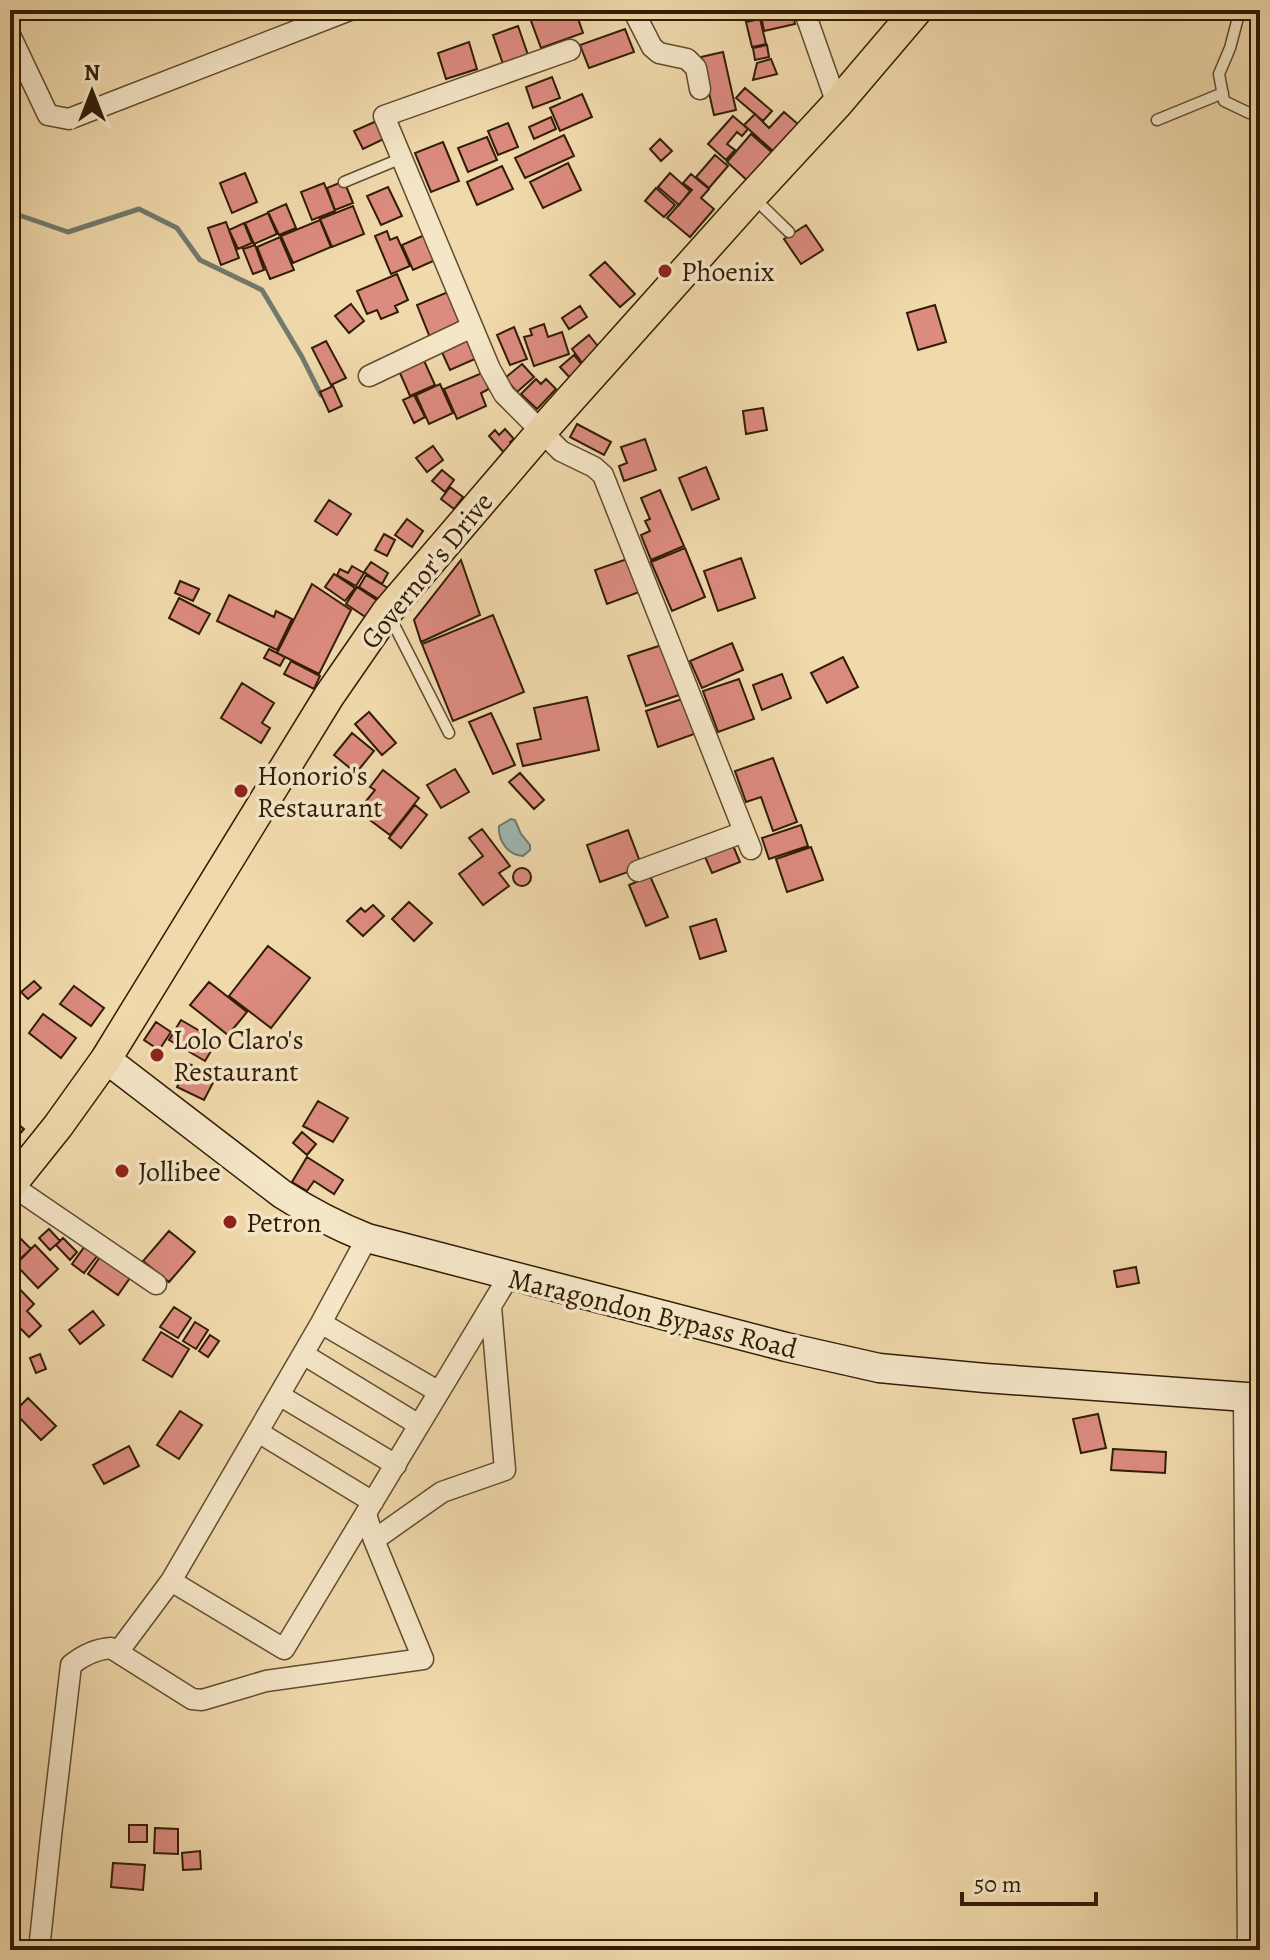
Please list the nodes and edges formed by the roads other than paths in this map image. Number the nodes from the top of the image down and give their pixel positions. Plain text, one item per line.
1 (350, 10) edge
2 (633, 10) edge
3 (804, 10) edge
4 (917, 10) edge
5 (1240, 10) edge
6 (10, 35) edge
7 (570, 50) dead end
8 (700, 89) dead end
9 (1223, 93) junction
10 (837, 104) junction
11 (1249, 113) dead end
12 (1157, 120) dead end
13 (402, 158) junction
14 (344, 182) dead end
15 (752, 196) junction
16 (789, 232) dead end
17 (472, 327) junction
18 (369, 376) dead end
19 (541, 432) junction
20 (387, 612) junction
21 (449, 733) dead end
22 (638, 871) dead end
23 (106, 1059) junction
24 (10, 1186) edge
25 (367, 1238) junction
26 (509, 1276) junction
27 (156, 1284) dead end
28 (491, 1307) junction
29 (321, 1323) junction
30 (303, 1354) junction
31 (439, 1392) junction
32 (279, 1395) junction
33 (1253, 1397) edge
34 (419, 1425) junction
35 (258, 1432) junction
36 (396, 1465) junction
37 (369, 1508) junction
38 (374, 1540) junction
39 (171, 1581) junction
40 (284, 1649) junction
41 (118, 1652) junction
42 (266, 1681) junction
43 (39, 1950) edge
44 (1250, 1950) edge

1 - 6 street
2 - 8 street
3 - 10 street
4 - 10 main road, Governor's Drive
5 - 9 lane
7 - 13 street
9 - 11 lane
9 - 12 lane
10 - 15 main road, Governor's Drive
13 - 14 lane
13 - 17 street
15 - 16 lane
15 - 19 main road, Governor's Drive
17 - 18 street
17 - 19 street
19 - 20 main road, Governor's Drive
19 - 22 street
20 - 21 lane
20 - 23 main road, Governor's Drive
23 - 24 main road, Governor's Drive
23 - 25 main road, Maragondon Bypass Road
24 - 27 street
25 - 26 main road, Maragondon Bypass Road
25 - 29 street
26 - 28 street
26 - 33 main road, Maragondon Bypass Road
28 - 31 street
28 - 38 street
29 - 30 street
29 - 31 street
30 - 32 street
30 - 34 street
31 - 34 street
32 - 35 street
32 - 36 street
33 - 44 street
34 - 36 street
35 - 37 street
35 - 39 street
36 - 37 street
37 - 38 street
37 - 40 street
38 - 42 street
39 - 40 street
39 - 41 street
40 - 42 street
41 - 42 street
41 - 43 street

